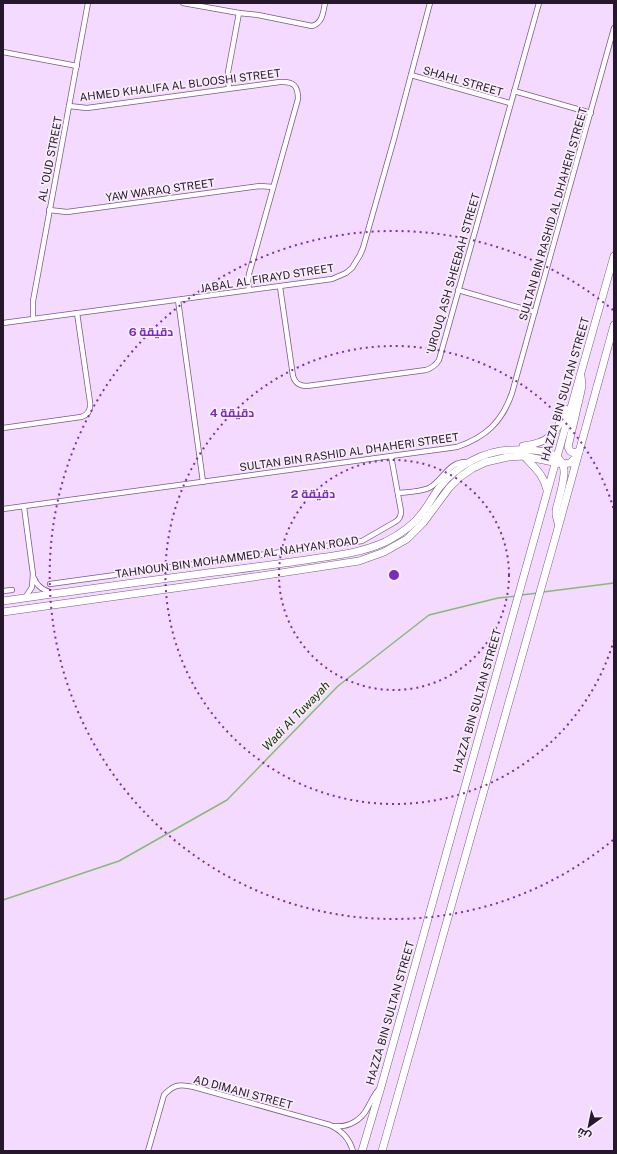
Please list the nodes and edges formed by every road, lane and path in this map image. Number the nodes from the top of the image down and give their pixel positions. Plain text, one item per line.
1 (88, 3) edge
2 (183, 3) edge
3 (325, 3) edge
4 (430, 3) edge
5 (539, 3) edge
6 (239, 13) junction
7 (614, 28) edge
8 (3, 52) edge
9 (76, 66) junction
10 (411, 75) junction
11 (229, 88) junction
12 (514, 91) junction
13 (510, 103) junction
14 (69, 106) junction
15 (591, 113) junction
16 (273, 187) junction
17 (49, 210) junction
18 (614, 256) edge
19 (280, 287) junction
20 (250, 290) junction
21 (458, 290) junction
22 (178, 300) junction
23 (535, 312) junction
24 (77, 314) junction
25 (34, 319) junction
26 (3, 323) edge
27 (614, 326) edge
28 (580, 373) junction
29 (3, 428) edge
30 (495, 452) junction
31 (579, 453) junction
32 (391, 456) junction
33 (524, 456) junction
34 (558, 461) junction
35 (469, 463) junction
36 (203, 482) junction
37 (398, 493) junction
38 (547, 493) junction
39 (24, 507) junction
40 (3, 509) edge
41 (559, 524) junction
42 (240, 558) junction
43 (228, 560) junction
44 (304, 560) junction
45 (244, 568) junction
46 (224, 571) junction
47 (33, 574) junction
48 (248, 578) junction
49 (50, 584) dead end
50 (12, 590) dead end
51 (3, 591) edge
52 (54, 594) junction
53 (25, 598) junction
54 (3, 601) edge
55 (3, 612) edge
56 (381, 1087) junction
57 (330, 1126) junction
58 (148, 1151) edge
59 (353, 1151) edge
60 (362, 1151) edge
61 (382, 1151) edge

1 - 9 street, AL 'OUD STREET
2 - 6 street
3 - 6 street
4 - 10 street, JABAL AL FIRAYD STREET
5 - 12 street, 'UROUQ ASH SHEEBAH STREET
6 - 11 street
7 - 15 street, SULTAN BIN RASHID AL DHAHERI STREET
8 - 9 street
9 - 14 street, AL 'OUD STREET
10 - 13 street, SHAHL STREET
10 - 19 street, JABAL AL FIRAYD STREET
11 - 14 street, AHMED KHALIFA AL BLOOSHI STREET
11 - 16 street, AHMED KHALIFA AL BLOOSHI STREET
12 - 13 street, 'UROUQ ASH SHEEBAH STREET
12 - 15 street
13 - 21 street, 'UROUQ ASH SHEEBAH STREET
14 - 17 street, AL 'OUD STREET
15 - 23 street, SULTAN BIN RASHID AL DHAHERI STREET
16 - 17 street, YAW WARAQ STREET
16 - 20 street, AHMED KHALIFA AL BLOOSHI STREET
17 - 25 street, AL 'OUD STREET
18 - 28 main road, HAZZA BIN SULTAN STREET
19 - 20 street, JABAL AL FIRAYD STREET
19 - 21 street, 'UROUQ ASH SHEEBAH STREET
20 - 22 street, JABAL AL FIRAYD STREET
21 - 23 street
22 - 24 street, JABAL AL FIRAYD STREET
22 - 36 street
23 - 32 street, SULTAN BIN RASHID AL DHAHERI STREET
24 - 25 street, JABAL AL FIRAYD STREET
24 - 29 street
25 - 26 street, JABAL AL FIRAYD STREET
27 - 31 main road
28 - 30 main road
28 - 31 main road
28 - 34 main road, HAZZA BIN SULTAN STREET
30 - 34 main road, TAHNOUN BIN MOHAMMED AL NAHYAN ROAD
30 - 35 main road, TAHNOUN BIN MOHAMMED AL NAHYAN ROAD
31 - 34 main road
31 - 41 main road
32 - 36 street, SULTAN BIN RASHID AL DHAHERI STREET
32 - 37 street
33 - 34 main road, TAHNOUN BIN MOHAMMED AL NAHYAN ROAD
33 - 38 main road
33 - 48 main road, TAHNOUN BIN MOHAMMED AL NAHYAN ROAD
34 - 38 main road, HAZZA BIN SULTAN STREET
34 - 41 main road
35 - 37 street
35 - 44 main road, TAHNOUN BIN MOHAMMED AL NAHYAN ROAD
36 - 39 street, SULTAN BIN RASHID AL DHAHERI STREET
37 - 42 street
38 - 56 main road, HAZZA BIN SULTAN STREET
39 - 40 street, SULTAN BIN RASHID AL DHAHERI STREET
39 - 47 street
41 - 61 main road
42 - 43 street
42 - 45 street
43 - 46 street
43 - 49 street
44 - 45 main road, TAHNOUN BIN MOHAMMED AL NAHYAN ROAD
44 - 48 main road
45 - 46 main road, TAHNOUN BIN MOHAMMED AL NAHYAN ROAD
46 - 52 main road, TAHNOUN BIN MOHAMMED AL NAHYAN ROAD
47 - 52 street
47 - 53 street
48 - 55 main road, TAHNOUN BIN MOHAMMED AL NAHYAN ROAD
50 - 51 street
52 - 53 main road, TAHNOUN BIN MOHAMMED AL NAHYAN ROAD
53 - 54 main road, TAHNOUN BIN MOHAMMED AL NAHYAN ROAD
56 - 57 street, AD DIMANI STREET
56 - 60 main road, HAZZA BIN SULTAN STREET
57 - 58 street, AD DIMANI STREET
57 - 59 street, AD DIMANI STREET

